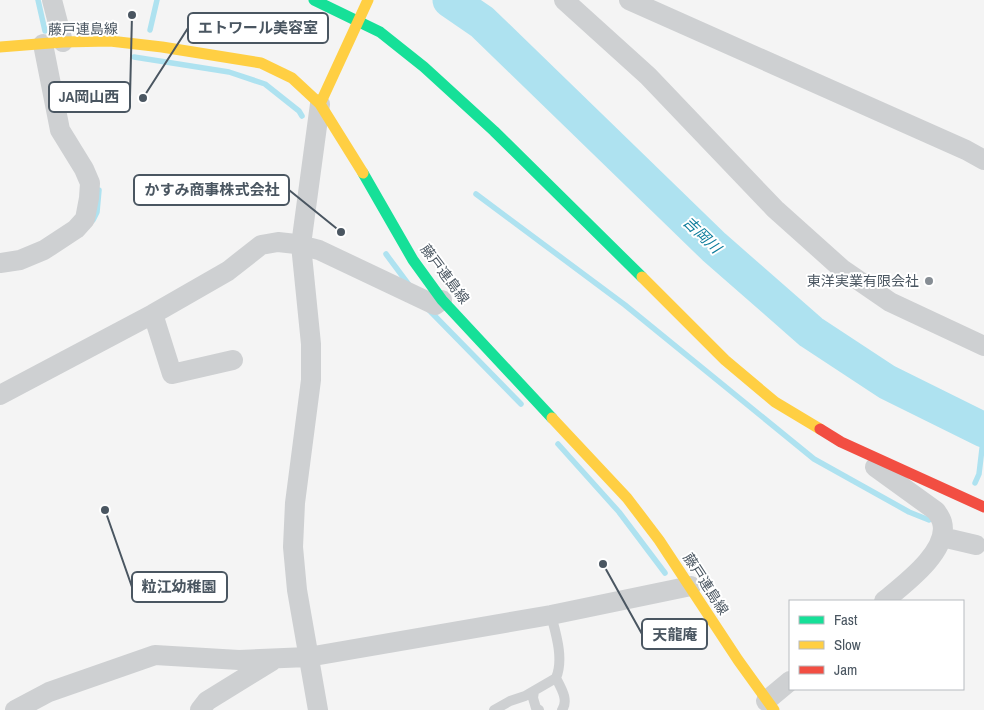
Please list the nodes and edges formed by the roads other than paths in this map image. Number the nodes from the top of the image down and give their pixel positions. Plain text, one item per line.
1 (52, 0) edge
2 (314, 0) edge
3 (368, 0) edge
4 (564, 0) edge
5 (630, 0) edge
6 (361, 16) junction
7 (53, 43) junction
8 (0, 48) edge
9 (320, 104) junction
10 (984, 160) edge
11 (302, 246) junction
12 (0, 262) edge
13 (442, 300) junction
14 (153, 314) junction
15 (984, 346) edge
16 (232, 360) dead end
17 (0, 394) edge
18 (841, 442) junction
19 (984, 508) edge
20 (942, 537) junction
21 (976, 546) dead end
22 (691, 586) junction
23 (885, 600) edge
24 (552, 615) junction
25 (308, 657) junction
26 (275, 659) junction
27 (556, 678) junction
28 (789, 681) edge
29 (534, 691) junction
30 (770, 706) edge
31 (15, 710) edge
32 (200, 710) edge
33 (318, 710) edge
34 (494, 710) edge
35 (538, 710) edge
36 (562, 710) edge

1 - 7 street
2 - 6 main road
3 - 6 main road
4 - 15 street
5 - 10 street
6 - 9 main road
6 - 18 main road
7 - 8 main road, 藤戸連島線
7 - 9 main road, 藤戸連島線
7 - 12 street
9 - 11 street
9 - 13 main road, 藤戸連島線
11 - 13 street
11 - 14 street
11 - 25 street
13 - 22 main road, 藤戸連島線
14 - 16 street
14 - 17 street
18 - 19 main road
18 - 20 street
20 - 21 street
20 - 23 street
22 - 24 street
22 - 30 main road, 藤戸連島線
24 - 25 street
24 - 27 lane
25 - 26 street
25 - 33 street
26 - 31 street
26 - 32 street
27 - 29 lane
27 - 36 lane
28 - 30 street
29 - 34 lane
29 - 35 lane

